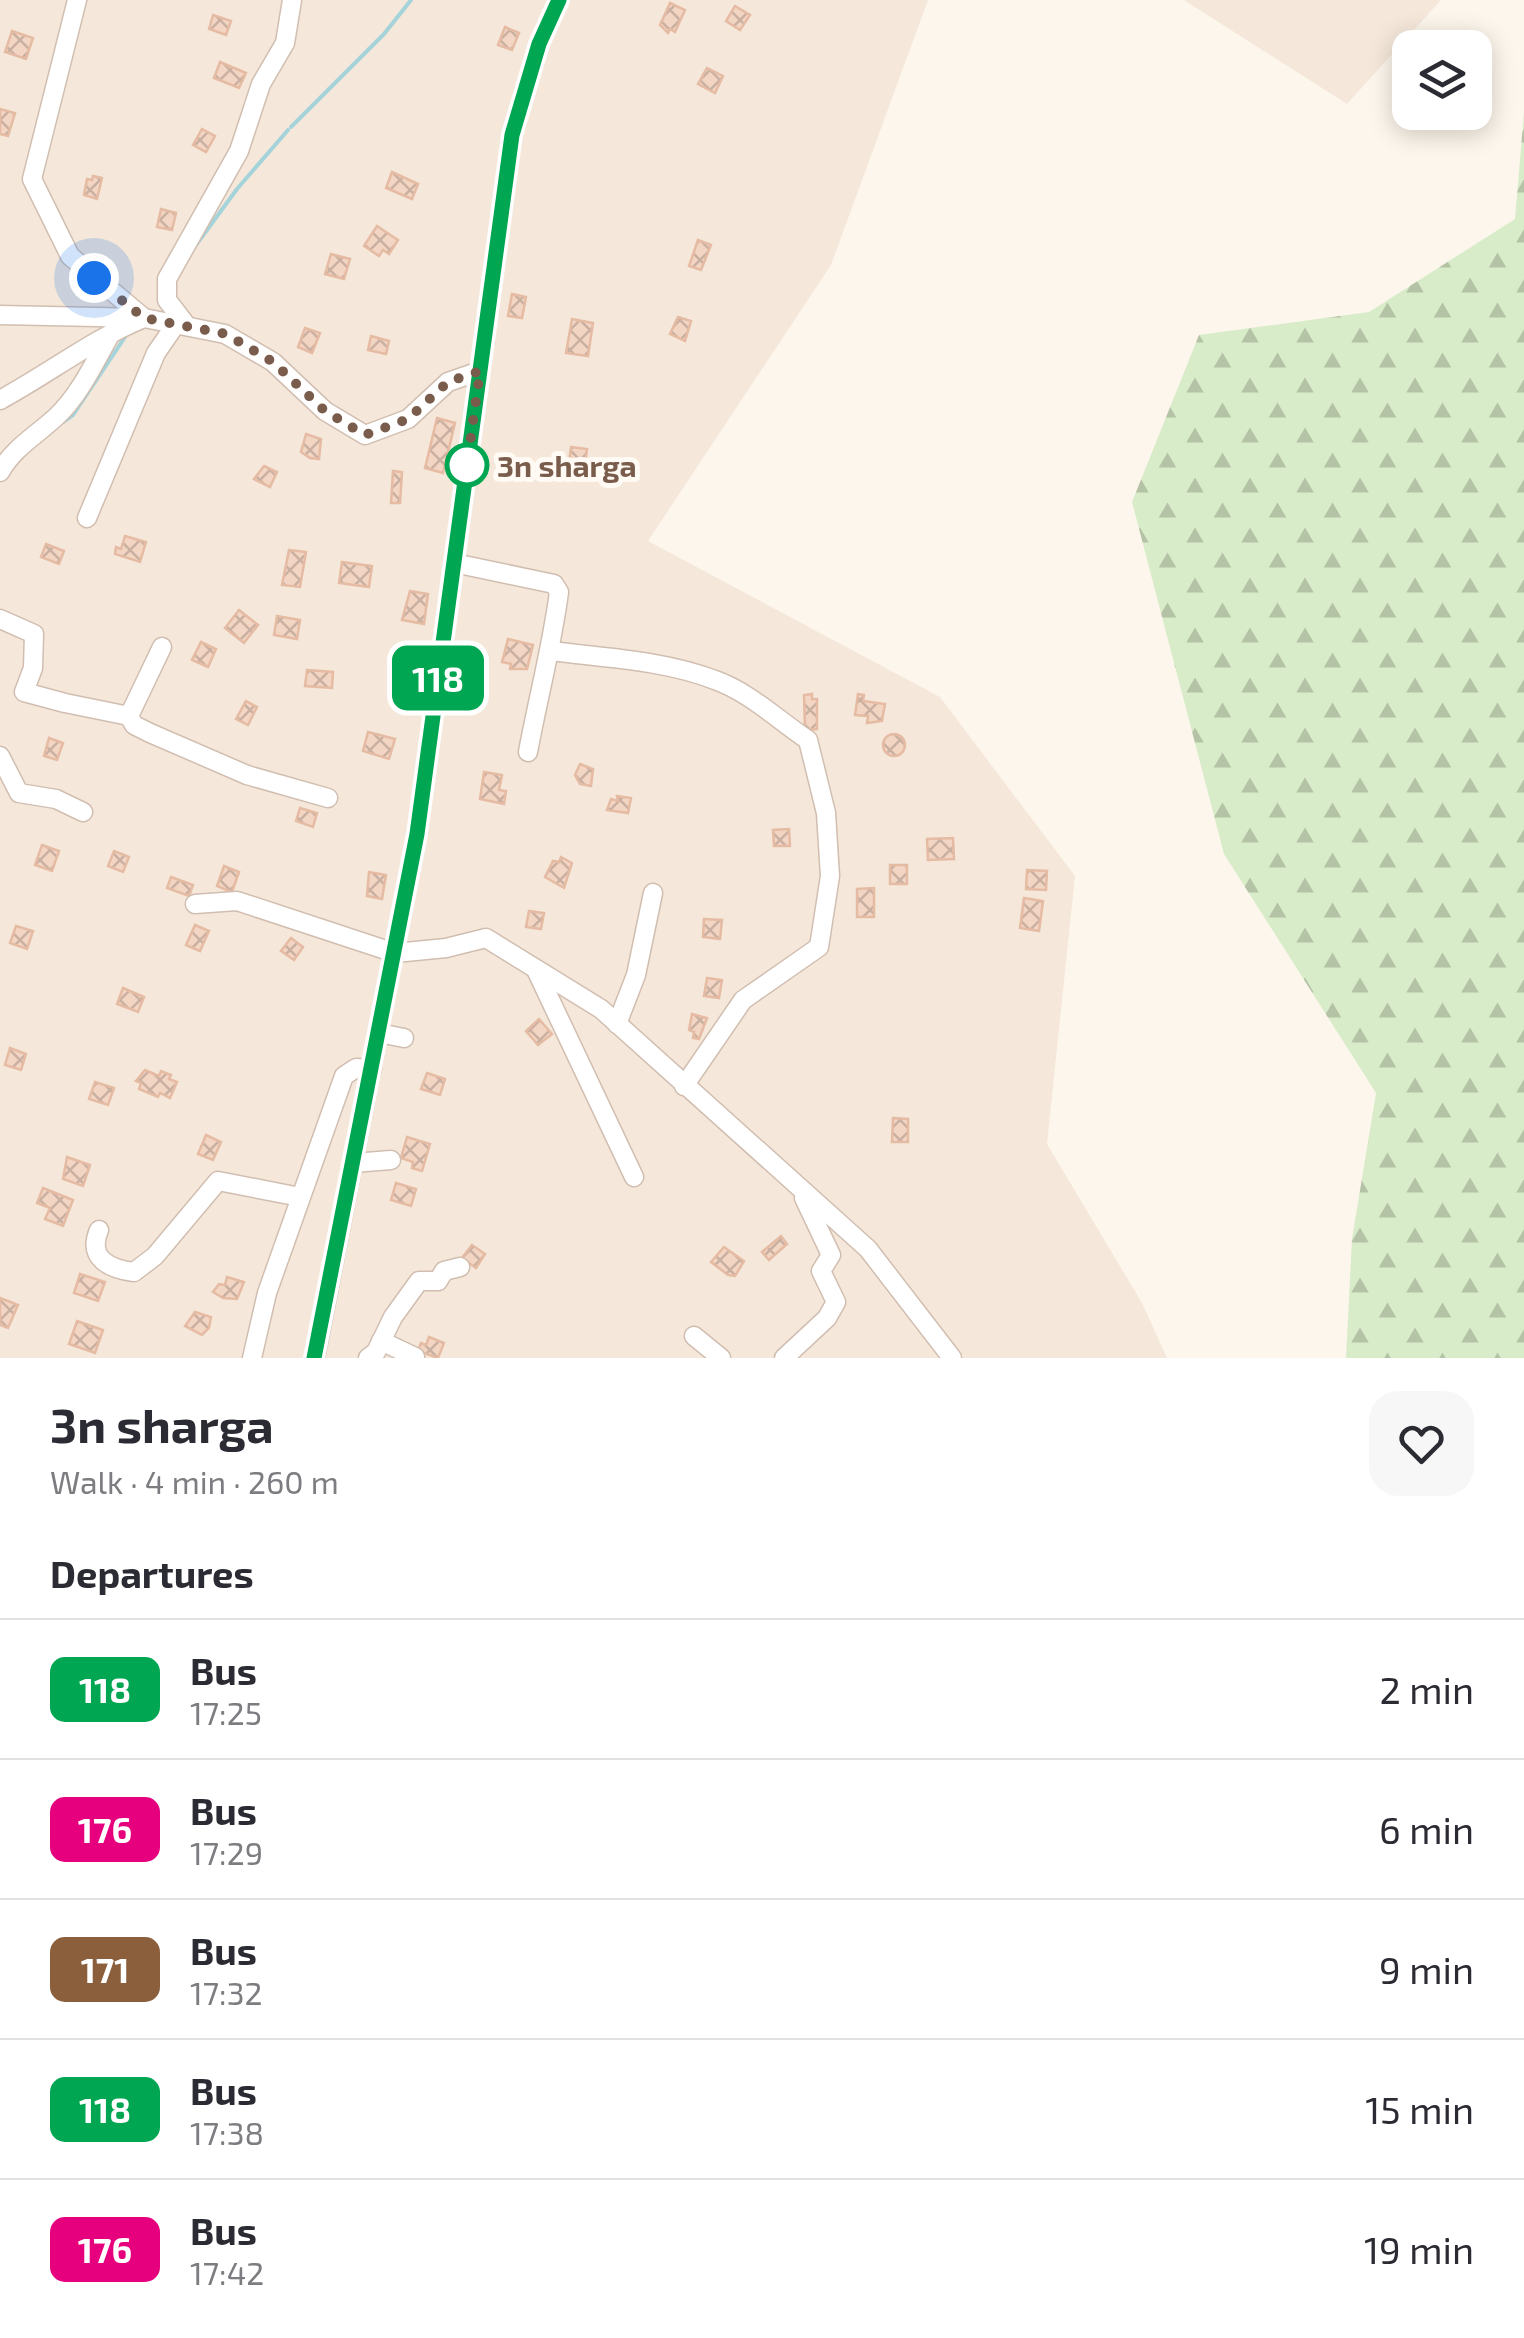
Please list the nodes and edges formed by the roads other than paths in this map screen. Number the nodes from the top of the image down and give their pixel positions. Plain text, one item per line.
1 (77, 0) edge
2 (292, 0) edge
3 (559, 0) edge
4 (0, 314) edge
5 (144, 318) junction
6 (181, 325) junction
7 (113, 330) junction
8 (480, 371) junction
9 (0, 400) edge
10 (0, 472) edge
11 (87, 518) dead end
12 (454, 563) junction
13 (0, 619) edge
14 (162, 647) dead end
15 (551, 651) junction
16 (129, 716) junction
17 (528, 752) dead end
18 (0, 756) edge
19 (328, 798) dead end
20 (83, 812) dead end
21 (653, 893) dead end
22 (195, 904) dead end
23 (395, 953) junction
24 (537, 972) junction
25 (617, 1024) junction
26 (379, 1033) junction
27 (404, 1038) dead end
28 (372, 1069) junction
29 (684, 1086) junction
30 (391, 1160) dead end
31 (353, 1163) junction
32 (634, 1178) dead end
33 (800, 1188) junction
34 (300, 1197) junction
35 (99, 1230) dead end
36 (460, 1267) dead end
37 (694, 1336) dead end
38 (381, 1341) junction
39 (252, 1358) edge
40 (314, 1358) edge
41 (368, 1358) edge
42 (415, 1358) edge
43 (721, 1358) edge
44 (784, 1358) edge
45 (952, 1358) edge

1 - 5 street
2 - 6 street
3 - 8 street
4 - 5 street
5 - 6 street
5 - 7 street
6 - 8 street
6 - 11 street
7 - 9 street
7 - 10 street
8 - 12 street
12 - 15 street
12 - 23 street
13 - 16 street
14 - 16 street
15 - 17 street
15 - 29 street
16 - 19 street
18 - 20 street
21 - 25 street
22 - 23 street
23 - 24 street
23 - 26 street
24 - 25 street
24 - 32 street
25 - 29 street
26 - 27 street
26 - 28 street
28 - 31 street
28 - 34 street
29 - 33 street
30 - 31 street
31 - 40 street
33 - 44 street
33 - 45 street
34 - 35 street
34 - 39 street
36 - 38 street
37 - 43 street
38 - 41 street
38 - 42 street

